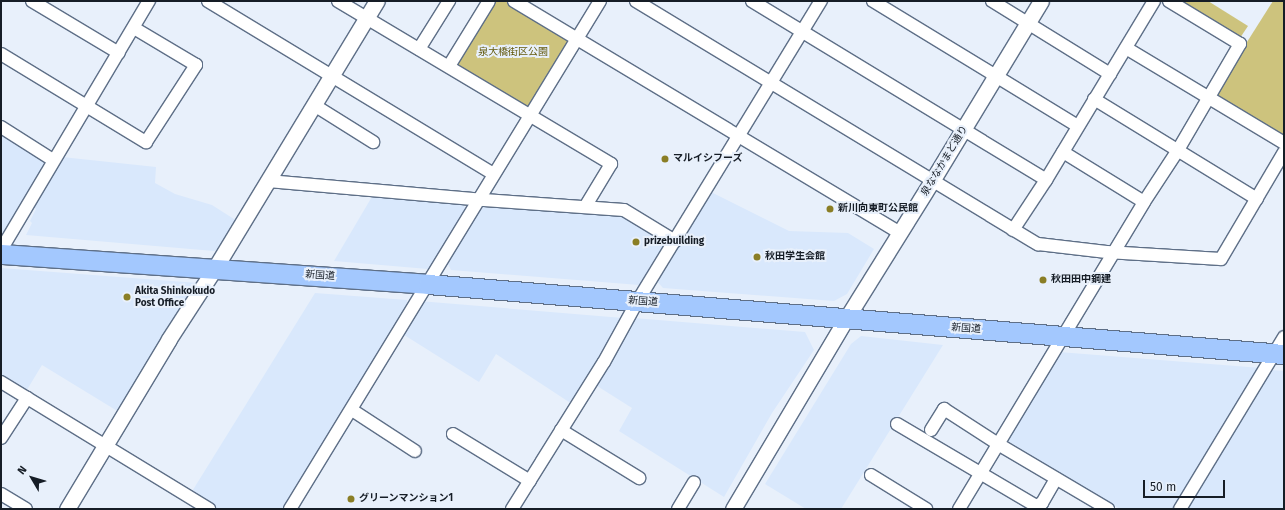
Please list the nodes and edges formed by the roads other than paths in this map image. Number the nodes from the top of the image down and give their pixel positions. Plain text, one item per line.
1 (32, 1) edge
2 (149, 1) edge
3 (208, 1) edge
4 (338, 1) edge
5 (377, 1) edge
6 (449, 1) edge
7 (489, 1) edge
8 (514, 1) edge
9 (600, 1) edge
10 (636, 1) edge
11 (752, 1) edge
12 (821, 1) edge
13 (873, 1) edge
14 (992, 1) edge
15 (1041, 1) edge
16 (1154, 1) edge
17 (1169, 1) edge
18 (366, 18) junction
19 (1028, 22) junction
20 (134, 28) junction
21 (802, 31) junction
22 (577, 38) junction
23 (1126, 48) junction
24 (419, 49) junction
25 (119, 53) junction
26 (1, 54) edge
27 (449, 66) junction
28 (1110, 74) junction
29 (996, 75) junction
30 (332, 76) junction
31 (772, 84) junction
32 (1208, 98) junction
33 (1094, 99) junction
34 (86, 105) junction
35 (314, 105) junction
36 (531, 115) junction
37 (1078, 126) junction
38 (1, 128) edge
39 (964, 129) junction
40 (739, 136) junction
41 (373, 142) dead end
42 (1284, 143) edge
43 (1178, 150) junction
44 (1063, 152) junction
45 (1284, 152) edge
46 (53, 160) junction
47 (494, 174) junction
48 (1046, 180) junction
49 (268, 181) junction
50 (932, 181) junction
51 (479, 199) junction
52 (1257, 199) junction
53 (1144, 202) junction
54 (585, 207) junction
55 (1013, 230) junction
56 (900, 234) junction
57 (674, 241) junction
58 (1, 250) edge
59 (1114, 252) junction
60 (1, 254) edge
61 (215, 268) junction
62 (428, 284) junction
63 (637, 302) junction
64 (846, 319) junction
65 (1064, 336) junction
66 (1284, 337) edge
67 (1279, 354) edge
68 (1, 382) edge
69 (27, 398) junction
70 (352, 410) junction
71 (897, 424) dead end
72 (561, 430) junction
73 (930, 430) dead end
74 (453, 434) dead end
75 (1, 438) edge
76 (998, 444) junction
77 (105, 446) junction
78 (415, 451) dead end
79 (979, 474) junction
80 (871, 475) dead end
81 (639, 478) dead end
82 (1056, 479) junction
83 (530, 481) junction
84 (694, 482) dead end
85 (1, 494) edge
86 (514, 508) edge
87 (26, 509) edge
88 (66, 509) edge
89 (208, 509) edge
90 (290, 509) edge
91 (678, 509) edge
92 (733, 509) edge
93 (926, 509) edge
94 (959, 509) edge
95 (1108, 509) edge
96 (1180, 509) edge

1 - 25 street
2 - 20 street
3 - 30 street
4 - 18 street
5 - 18 street
6 - 24 street
7 - 27 street
8 - 22 street
9 - 22 street
10 - 31 street
11 - 21 street
12 - 21 street
13 - 29 street
14 - 19 street
15 - 19 street, 泉ななかまど通り
16 - 23 street
17 - 32 street
18 - 24 street
18 - 30 street
19 - 28 street
19 - 29 street, 泉ななかまど通り
20 - 25 street
20 - 34 street
21 - 31 street
21 - 39 street
22 - 36 street
22 - 40 street
23 - 28 street
23 - 32 street
24 - 27 street
25 - 34 street
26 - 34 street
27 - 36 street
28 - 33 street
29 - 37 street
29 - 39 street, 泉ななかまど通り
30 - 35 street
30 - 47 street
31 - 40 street
31 - 50 street
32 - 42 street
32 - 43 street
33 - 37 street
33 - 43 street
34 - 46 street
35 - 41 street
35 - 49 street
36 - 47 street
36 - 54 street
37 - 44 street
38 - 46 street
39 - 48 street
39 - 50 street, 泉ななかまど通り
40 - 56 street
40 - 57 street
43 - 52 street
43 - 53 street
44 - 48 street
44 - 53 street
45 - 52 street
46 - 58 street
47 - 51 street
48 - 55 street
49 - 51 street
49 - 61 street
50 - 55 street
50 - 56 street, 泉ななかまど通り
51 - 54 street
51 - 62 street
52 - 59 street
53 - 59 street
54 - 57 street
55 - 59 street
56 - 64 street, 泉ななかまど通り
57 - 63 street
59 - 65 street
60 - 61 main road, 新国道
61 - 62 main road, 新国道
61 - 77 street
62 - 63 main road, 新国道
62 - 70 street
63 - 64 main road, 新国道
63 - 72 street
64 - 65 main road, 新国道
64 - 92 street, 泉ななかまど通り
65 - 67 main road, 新国道
65 - 76 street
66 - 67 street
67 - 96 street
68 - 69 street
69 - 75 street
69 - 77 street
70 - 78 street
70 - 90 street
71 - 79 street
72 - 81 street
72 - 83 street
73 - 76 street
74 - 83 street
76 - 79 street
76 - 82 street
77 - 88 street
77 - 89 street
79 - 82 street
79 - 94 street
80 - 93 street
82 - 95 street
83 - 86 street
84 - 91 street
85 - 87 street

